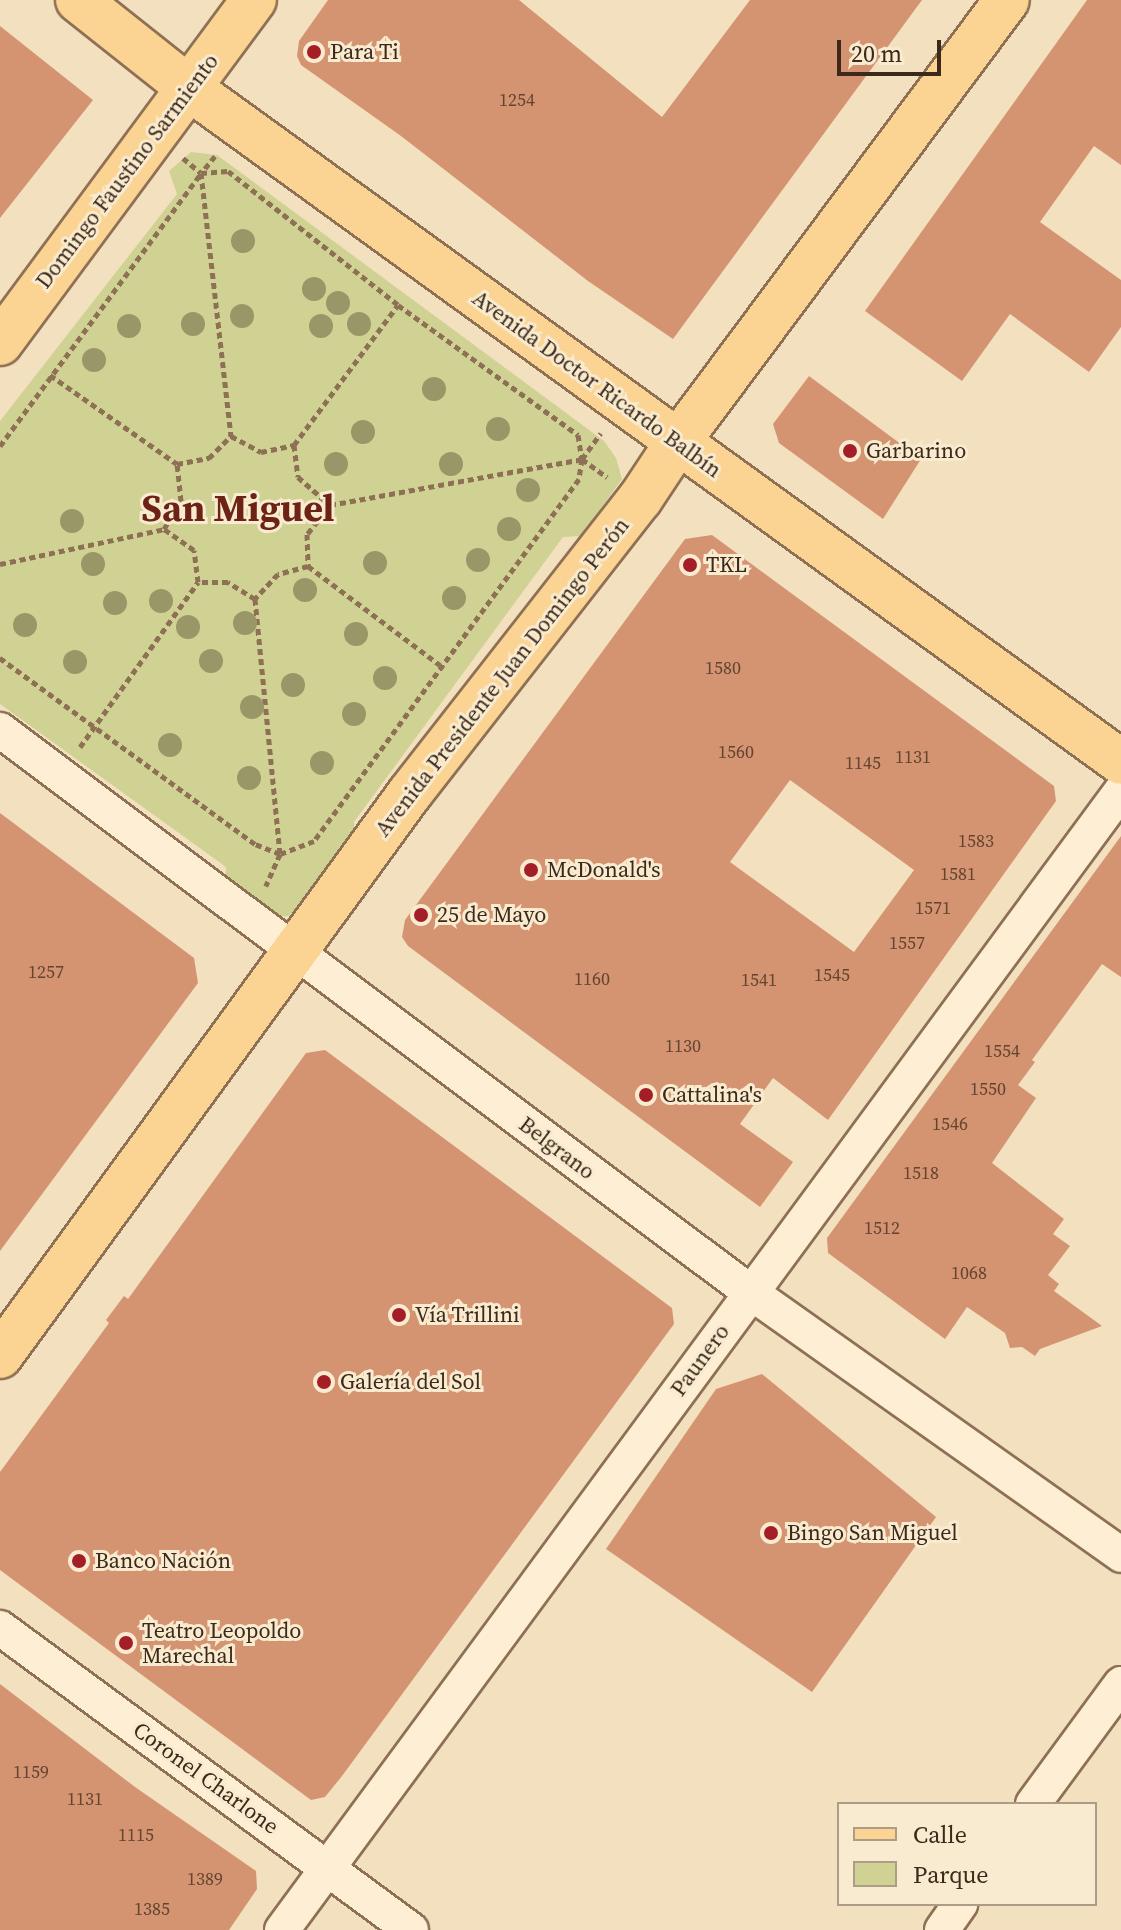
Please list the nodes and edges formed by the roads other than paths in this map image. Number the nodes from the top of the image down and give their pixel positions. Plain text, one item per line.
1 (78, 0) edge
2 (254, 0) edge
3 (1007, 0) edge
4 (189, 88) junction
5 (0, 343) edge
6 (677, 443) junction
7 (0, 730) edge
8 (1121, 762) edge
9 (1121, 791) edge
10 (296, 953) junction
11 (750, 1292) junction
12 (0, 1356) edge
13 (1121, 1555) edge
14 (0, 1628) edge
15 (1121, 1684) edge
16 (1034, 1802) edge
17 (327, 1866) junction
18 (959, 1906) edge
19 (282, 1930) edge
20 (411, 1930) edge
21 (942, 1930) edge

1 - 4 main road, Avenida Doctor Ricardo Balbín
2 - 4 main road, Domingo Faustino Sarmiento
3 - 6 main road, Avenida Presidente Juan Domingo Perón
4 - 5 main road, Domingo Faustino Sarmiento
4 - 6 main road, Avenida Doctor Ricardo Balbín
6 - 8 main road, Avenida Doctor Ricardo Balbín
6 - 10 main road, Avenida Presidente Juan Domingo Perón
7 - 10 street, Belgrano
9 - 11 street, Paunero
10 - 11 street, Belgrano
10 - 12 main road, Avenida Presidente Juan Domingo Perón
11 - 13 street, Belgrano
11 - 17 street, Paunero
14 - 17 street, Coronel Charlone
15 - 16 street
17 - 19 street, Paunero
17 - 20 street, Coronel Charlone
18 - 21 street

